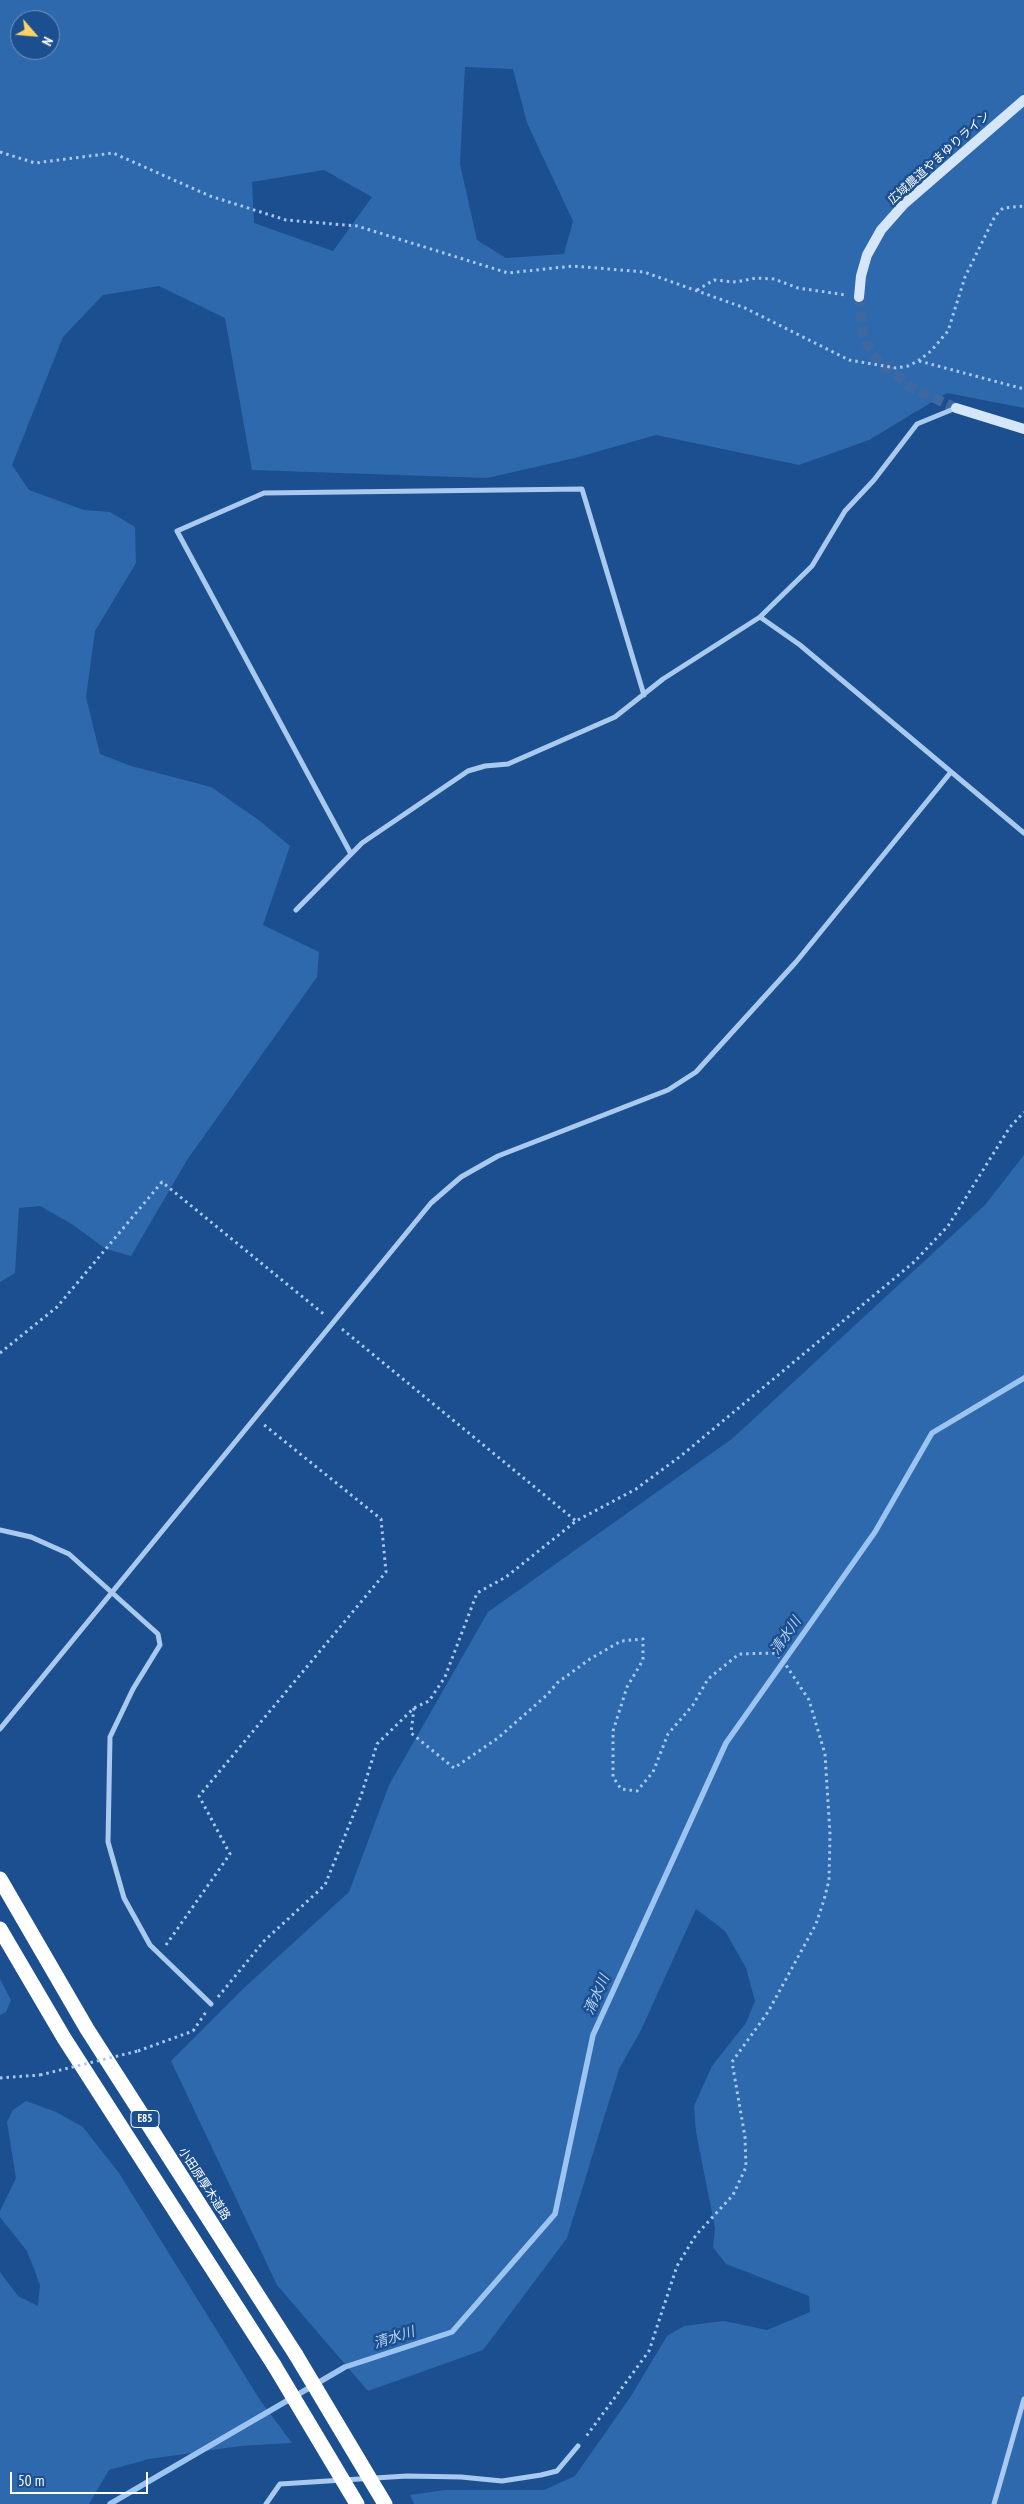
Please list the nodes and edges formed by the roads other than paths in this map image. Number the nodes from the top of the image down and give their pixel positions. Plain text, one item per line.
1 (1024, 100) edge
2 (859, 297) tunnel mouth
3 (956, 408) joint
4 (1024, 429) edge
5 (760, 617) junction
6 (644, 695) junction
7 (951, 772) junction
8 (1024, 833) edge
9 (351, 854) junction
10 (296, 910) dead end
11 (0, 1530) edge
12 (113, 1592) junction
13 (0, 1728) edge
14 (0, 1879) edge
15 (0, 1929) edge
16 (211, 2004) road end
17 (1024, 2399) edge
18 (578, 2446) road end
19 (266, 2504) edge
20 (357, 2504) edge
21 (385, 2504) edge
22 (994, 2504) edge

1 - 2 street, 広域農道やまゆりライン
3 - 4 street
3 - 5 street
5 - 6 street
5 - 7 street
6 - 9 street
6 - 9 street
7 - 8 street
7 - 12 street
9 - 10 street
11 - 12 street
12 - 13 street
12 - 16 street
14 - 21 highway, 小田原厚木道路 / E85, bridge
15 - 20 highway, E85, bridge
17 - 22 street
18 - 19 street

